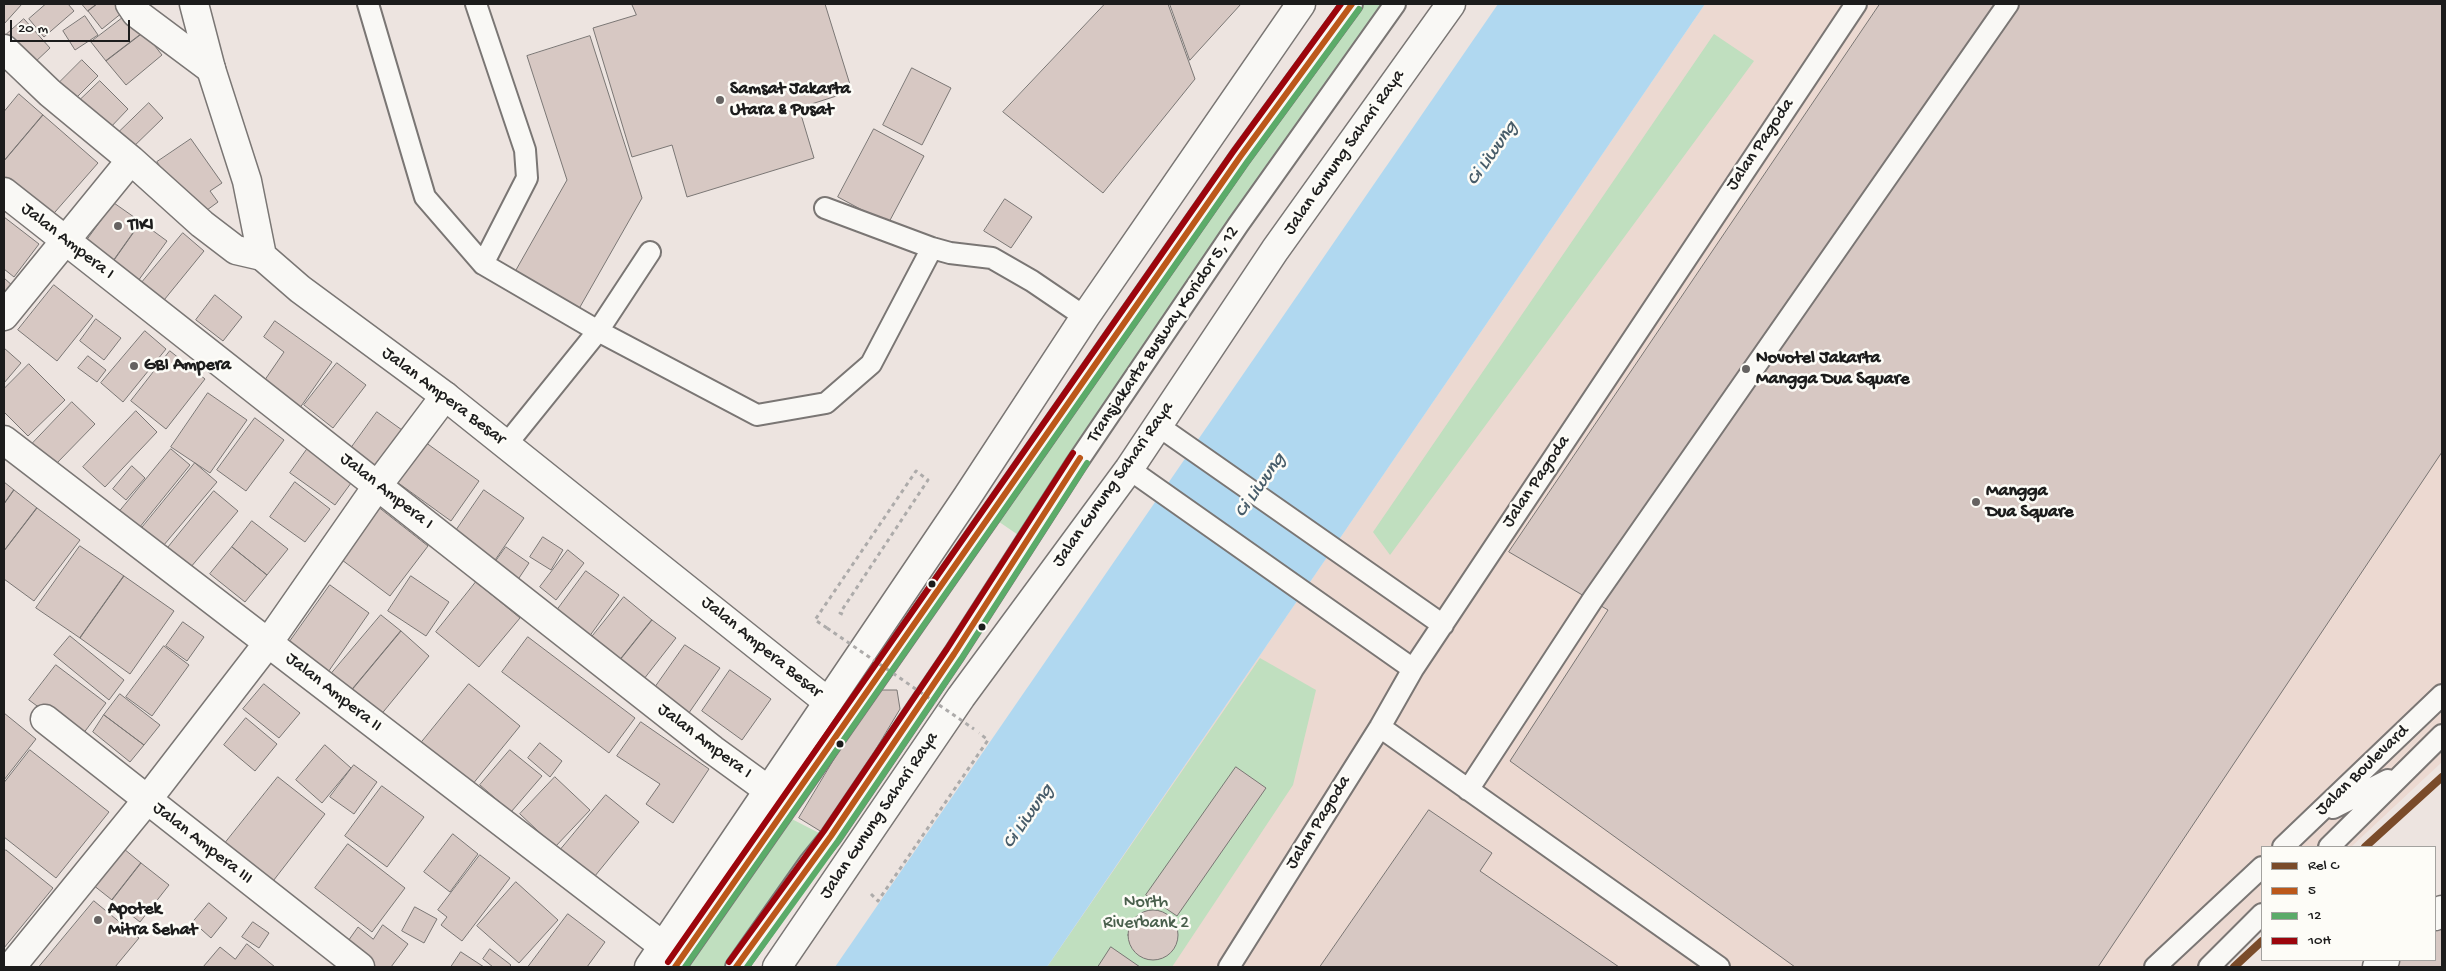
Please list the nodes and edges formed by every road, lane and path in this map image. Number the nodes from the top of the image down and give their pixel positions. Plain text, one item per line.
1 (130, 4) edge
2 (194, 4) edge
3 (369, 4) edge
4 (476, 4) edge
5 (1301, 4) edge
6 (1352, 4) edge
7 (1395, 4) edge
8 (1451, 4) edge
9 (1856, 4) edge
10 (2008, 4) edge
11 (4, 49) edge
12 (211, 69) junction
13 (132, 160) junction
14 (4, 192) edge
15 (825, 208) dead end
16 (66, 241) junction
17 (932, 248) junction
18 (650, 252) dead end
19 (262, 256) junction
20 (483, 264) junction
21 (4, 316) edge
22 (1085, 317) junction
23 (598, 331) junction
24 (445, 396) junction
25 (1157, 425) junction
26 (4, 440) edge
27 (506, 445) junction
28 (1129, 469) junction
29 (378, 485) junction
30 (840, 613) dead end
31 (1443, 624) junction
32 (268, 643) junction
33 (1412, 669) junction
34 (2442, 695) edge
35 (828, 702) junction
36 (46, 719) dead end
37 (1380, 727) junction
38 (974, 729) dead end
39 (2442, 735) edge
40 (988, 740) dead end
41 (2407, 770) junction
42 (768, 790) junction
43 (1468, 790) junction
44 (148, 800) junction
45 (2315, 818) junction
46 (2284, 846) edge
47 (2330, 846) edge
48 (2261, 868) edge
49 (875, 887) dead end
50 (2261, 915) edge
51 (662, 960) edge
52 (11, 967) edge
53 (360, 967) edge
54 (736, 967) edge
55 (778, 967) edge
56 (1229, 967) edge
57 (1719, 967) edge
58 (2155, 967) edge
59 (2209, 967) edge

1 - 12 street
2 - 12 street
3 - 20 lane
4 - 20 lane
5 - 22 street
6 - 51 lane
7 - 54 lane, Transjakarta Busway Koridor 5, 12
8 - 25 street, Jalan Gunung Sahari Raya
9 - 31 lane, Jalan Pagoda
10 - 43 lane
11 - 13 street
12 - 19 street
13 - 16 street
13 - 19 street
14 - 16 street, Jalan Ampera I
15 - 17 lane
16 - 21 street
16 - 29 street, Jalan Ampera I
17 - 22 lane
17 - 23 lane
18 - 23 lane
19 - 24 street, Jalan Ampera Besar
20 - 23 lane
22 - 35 street
23 - 27 lane
24 - 27 street, Jalan Ampera Besar
24 - 29 street
25 - 28 street, Jalan Gunung Sahari Raya
25 - 31 lane
26 - 32 street, Jalan Ampera II
27 - 35 street, Jalan Ampera Besar
28 - 33 lane
28 - 55 street, Jalan Gunung Sahari Raya
29 - 32 street
29 - 42 street, Jalan Ampera I
30 - 38 path, bridge
31 - 33 lane, Jalan Pagoda
32 - 44 street
32 - 51 street, Jalan Ampera II
33 - 37 lane, Jalan Pagoda
34 - 45 lane, Jalan Boulevard
35 - 42 street
36 - 44 street, Jalan Ampera III
37 - 43 lane
37 - 56 lane, Jalan Pagoda
39 - 41 lane
40 - 49 path
41 - 45 lane
41 - 47 lane
42 - 51 street
43 - 57 lane
44 - 52 street
44 - 53 street, Jalan Ampera III
45 - 46 lane, Jalan Boulevard
48 - 58 lane
50 - 59 lane

